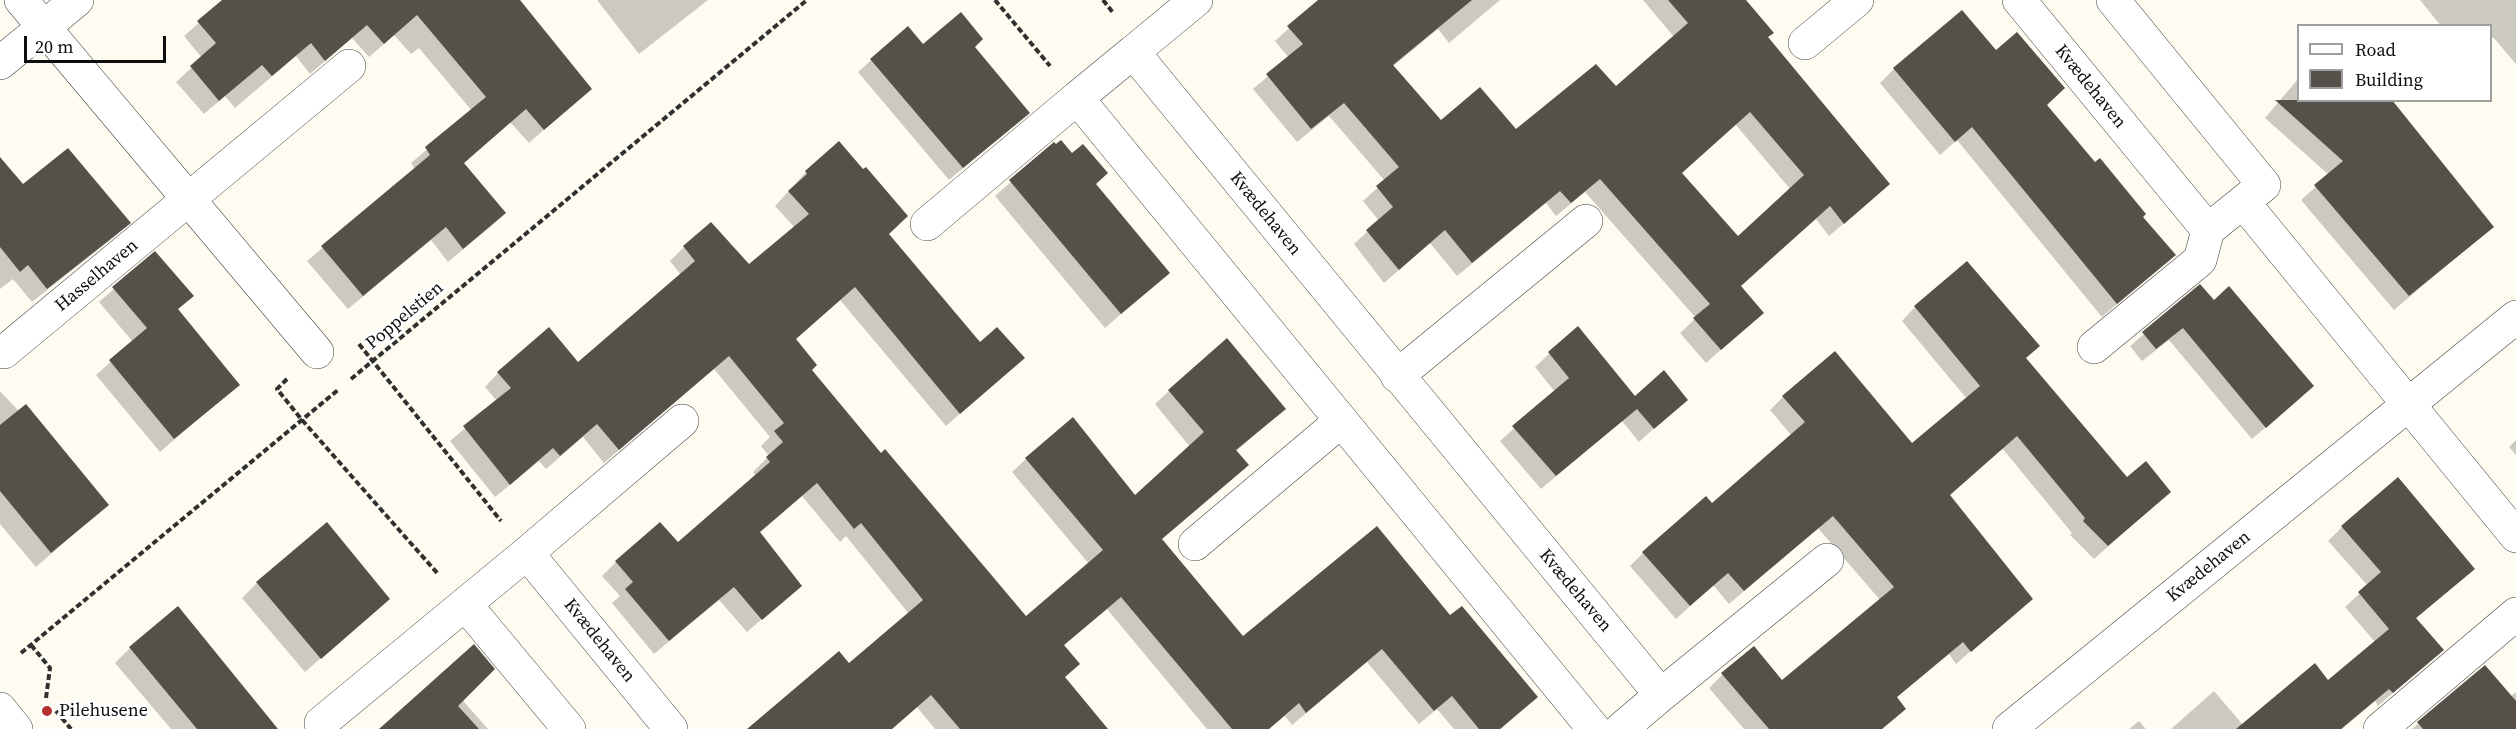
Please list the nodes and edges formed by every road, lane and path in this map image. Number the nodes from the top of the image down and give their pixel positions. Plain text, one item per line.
1 (21, 0) edge
2 (77, 0) edge
3 (807, 0) edge
4 (994, 0) edge
5 (1196, 0) edge
6 (1857, 0) edge
7 (2019, 0) edge
8 (2113, 0) edge
9 (44, 27) junction
10 (1805, 43) dead end
11 (1133, 52) junction
12 (0, 63) edge
13 (349, 66) dead end
14 (1077, 98) junction
15 (189, 198) junction
16 (2243, 202) junction
17 (1586, 221) dead end
18 (927, 224) dead end
19 (2208, 231) junction
20 (2516, 317) edge
21 (2094, 346) dead end
22 (4, 352) dead end
23 (317, 352) dead end
24 (373, 361) junction
25 (1397, 376) junction
26 (2409, 405) junction
27 (302, 420) junction
28 (682, 421) dead end
29 (1341, 421) junction
30 (2516, 536) edge
31 (1195, 544) dead end
32 (527, 553) junction
33 (1827, 560) dead end
34 (465, 604) junction
35 (2516, 614) edge
36 (31, 645) junction
37 (21, 653) dead end
38 (1661, 695) junction
39 (0, 709) edge
40 (321, 723) dead end
41 (1634, 725) edge
42 (16, 729) edge
43 (71, 729) edge
44 (569, 729) edge
45 (671, 729) edge
46 (1594, 729) edge
47 (2008, 729) edge
48 (2380, 729) edge

1 - 9 street
2 - 9 street
3 - 24 path, Poppelstien
4 - 14 path
5 - 11 street
6 - 10 street
7 - 19 street, Kvædehaven
8 - 16 street
9 - 12 street
9 - 15 street
11 - 14 street
11 - 25 street, Kvædehaven
13 - 15 street, Hasselhaven
14 - 18 street
14 - 29 street
15 - 22 street, Hasselhaven
15 - 23 street
16 - 19 street
16 - 26 street
17 - 25 street
19 - 21 street
20 - 26 street, Kvædehaven
24 - 27 path, Poppelstien
24 - 32 path
25 - 38 street, Kvædehaven
26 - 30 street
26 - 47 street, Kvædehaven
27 - 34 path
27 - 36 path, Poppelstien
28 - 32 street
29 - 31 street
29 - 46 street
32 - 34 street
32 - 45 street, Kvædehaven
33 - 38 street
34 - 40 street
34 - 44 street
35 - 48 street
36 - 37 path, Poppelstien
36 - 43 path
38 - 41 street
39 - 42 street

